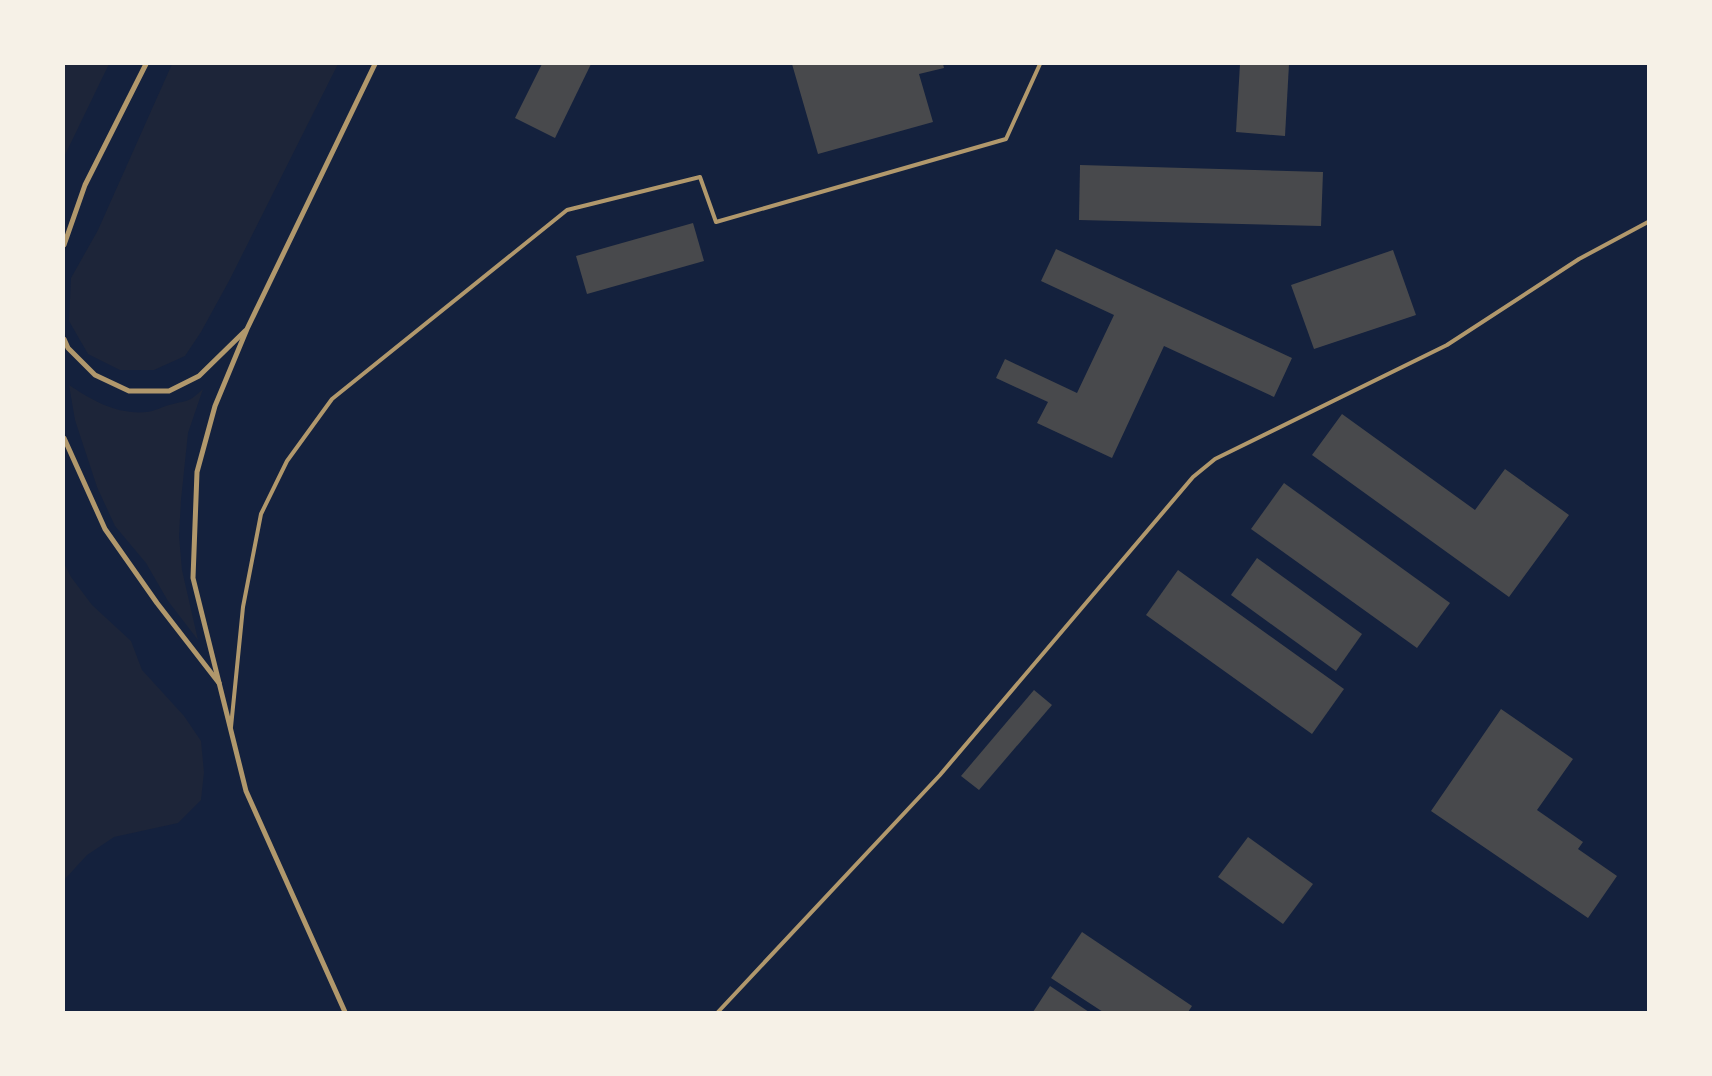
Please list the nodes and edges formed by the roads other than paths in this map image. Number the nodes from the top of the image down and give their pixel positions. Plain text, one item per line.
1 (146, 64) edge
2 (375, 64) edge
3 (1040, 64) edge
4 (1648, 222) edge
5 (64, 245) edge
6 (247, 329) junction
7 (64, 339) edge
8 (64, 438) edge
9 (220, 685) junction
10 (231, 729) junction
11 (345, 1012) edge
12 (718, 1012) edge

1 - 5 street
2 - 6 street
3 - 10 lane
4 - 12 lane
6 - 7 street
6 - 9 street
8 - 9 street
9 - 10 street
10 - 11 street

